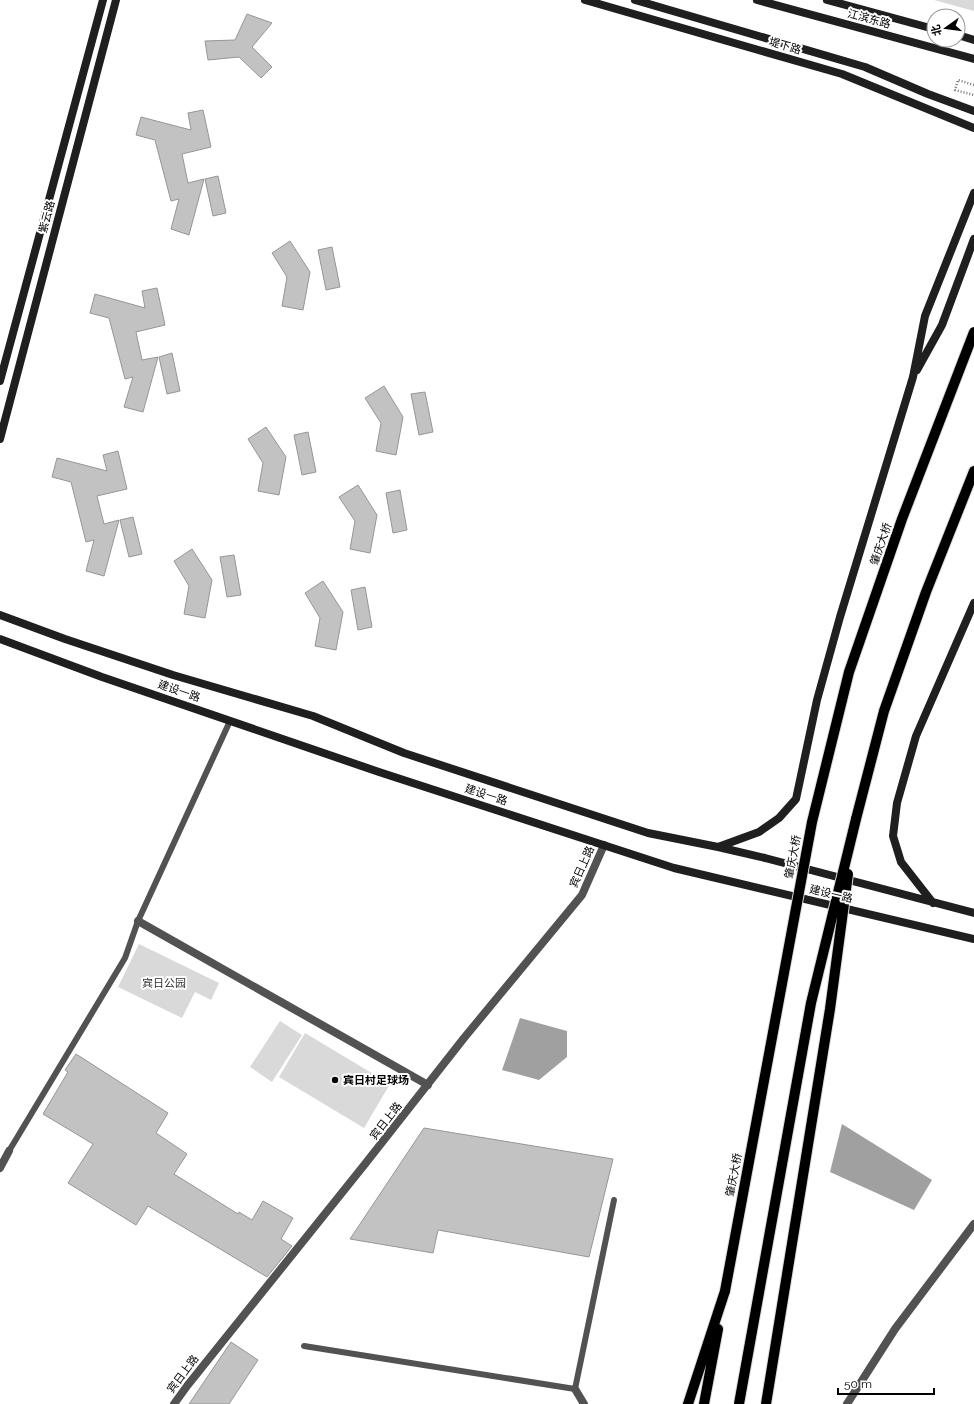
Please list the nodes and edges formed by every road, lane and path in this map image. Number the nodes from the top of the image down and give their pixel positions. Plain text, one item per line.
1 (103, 0) edge
2 (116, 0) edge
3 (584, 0) edge
4 (635, 0) edge
5 (757, 0) edge
6 (827, 0) edge
7 (926, 27) edge
8 (974, 58) edge
9 (974, 85) edge
10 (974, 95) edge
11 (974, 111) edge
12 (974, 128) edge
13 (974, 193) edge
14 (974, 240) edge
15 (974, 332) edge
16 (913, 377) junction
17 (0, 381) edge
18 (0, 439) edge
19 (974, 471) edge
20 (974, 603) edge
21 (0, 615) edge
22 (0, 639) edge
23 (230, 721) junction
24 (856, 819) junction
25 (604, 845) junction
26 (718, 847) junction
27 (933, 903) junction
28 (974, 913) edge
29 (138, 921) junction
30 (974, 939) edge
31 (428, 1085) junction
32 (9, 1151) joint
33 (0, 1168) edge
34 (614, 1200) dead end
35 (974, 1224) edge
36 (724, 1291) junction
37 (304, 1346) dead end
38 (575, 1389) junction
39 (174, 1404) edge
40 (584, 1404) edge
41 (688, 1404) edge
42 (704, 1404) edge
43 (738, 1404) edge
44 (766, 1404) edge
45 (847, 1404) edge

1 - 17 street, 紫云路
2 - 18 street, 紫云路
3 - 12 street, 堤下路
4 - 11 street, 堤下路
5 - 8 street, 江滨东路
6 - 7 street, 江滨东路
9 - 10 path
13 - 16 street
14 - 16 street
15 - 36 main road, 肇庆大桥, bridge
16 - 26 street
19 - 24 main road
20 - 27 street
21 - 26 street, 建设一路
22 - 23 street, 建设一路
23 - 25 street, 建设一路
23 - 29 lane
24 - 43 main road, bridge
24 - 44 main road, bridge
25 - 30 street, 建设一路
25 - 31 street, 宾日上路
26 - 27 street, 建设一路
27 - 28 street, 建设一路
29 - 31 street
29 - 32 lane
31 - 39 street, 宾日上路
32 - 33 street
34 - 38 lane
35 - 45 street
36 - 41 main road
36 - 42 main road, 肇庆大桥
37 - 38 lane
38 - 40 street

